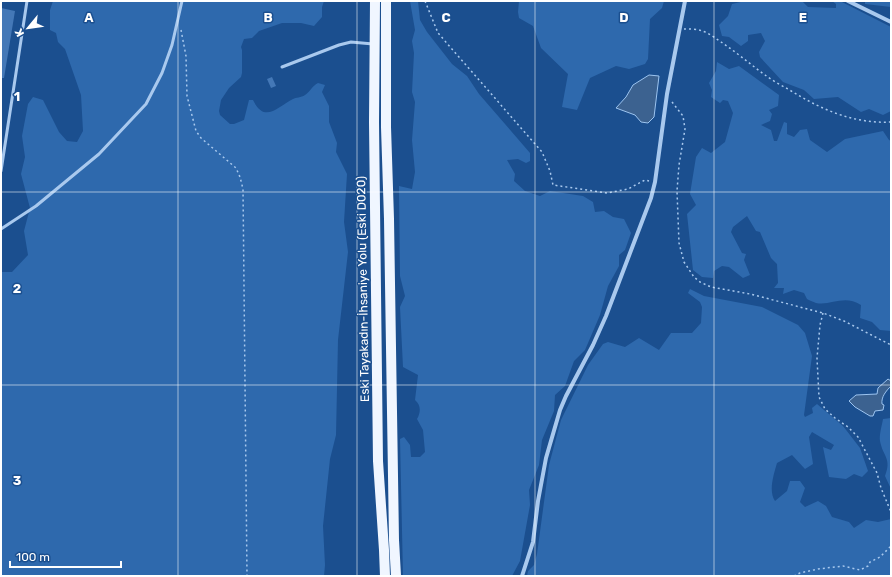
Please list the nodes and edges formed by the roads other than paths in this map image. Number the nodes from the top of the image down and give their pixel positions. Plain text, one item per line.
1 (27, 1) edge
2 (182, 1) edge
3 (375, 1) edge
4 (386, 1) edge
5 (685, 1) edge
6 (848, 1) edge
7 (891, 22) edge
8 (374, 44) junction
9 (282, 67) dead end
10 (1, 171) edge
11 (1, 229) edge
12 (384, 576) edge
13 (396, 576) edge
14 (522, 576) edge

1 - 10 lane
2 - 11 lane
3 - 8 main road, Eski Tayakadın-İhsaniye Yolu (Eski D020)
4 - 13 main road
5 - 14 street
6 - 7 street
8 - 9 lane
8 - 12 main road, Eski Tayakadın-İhsaniye Yolu (Eski D020)

